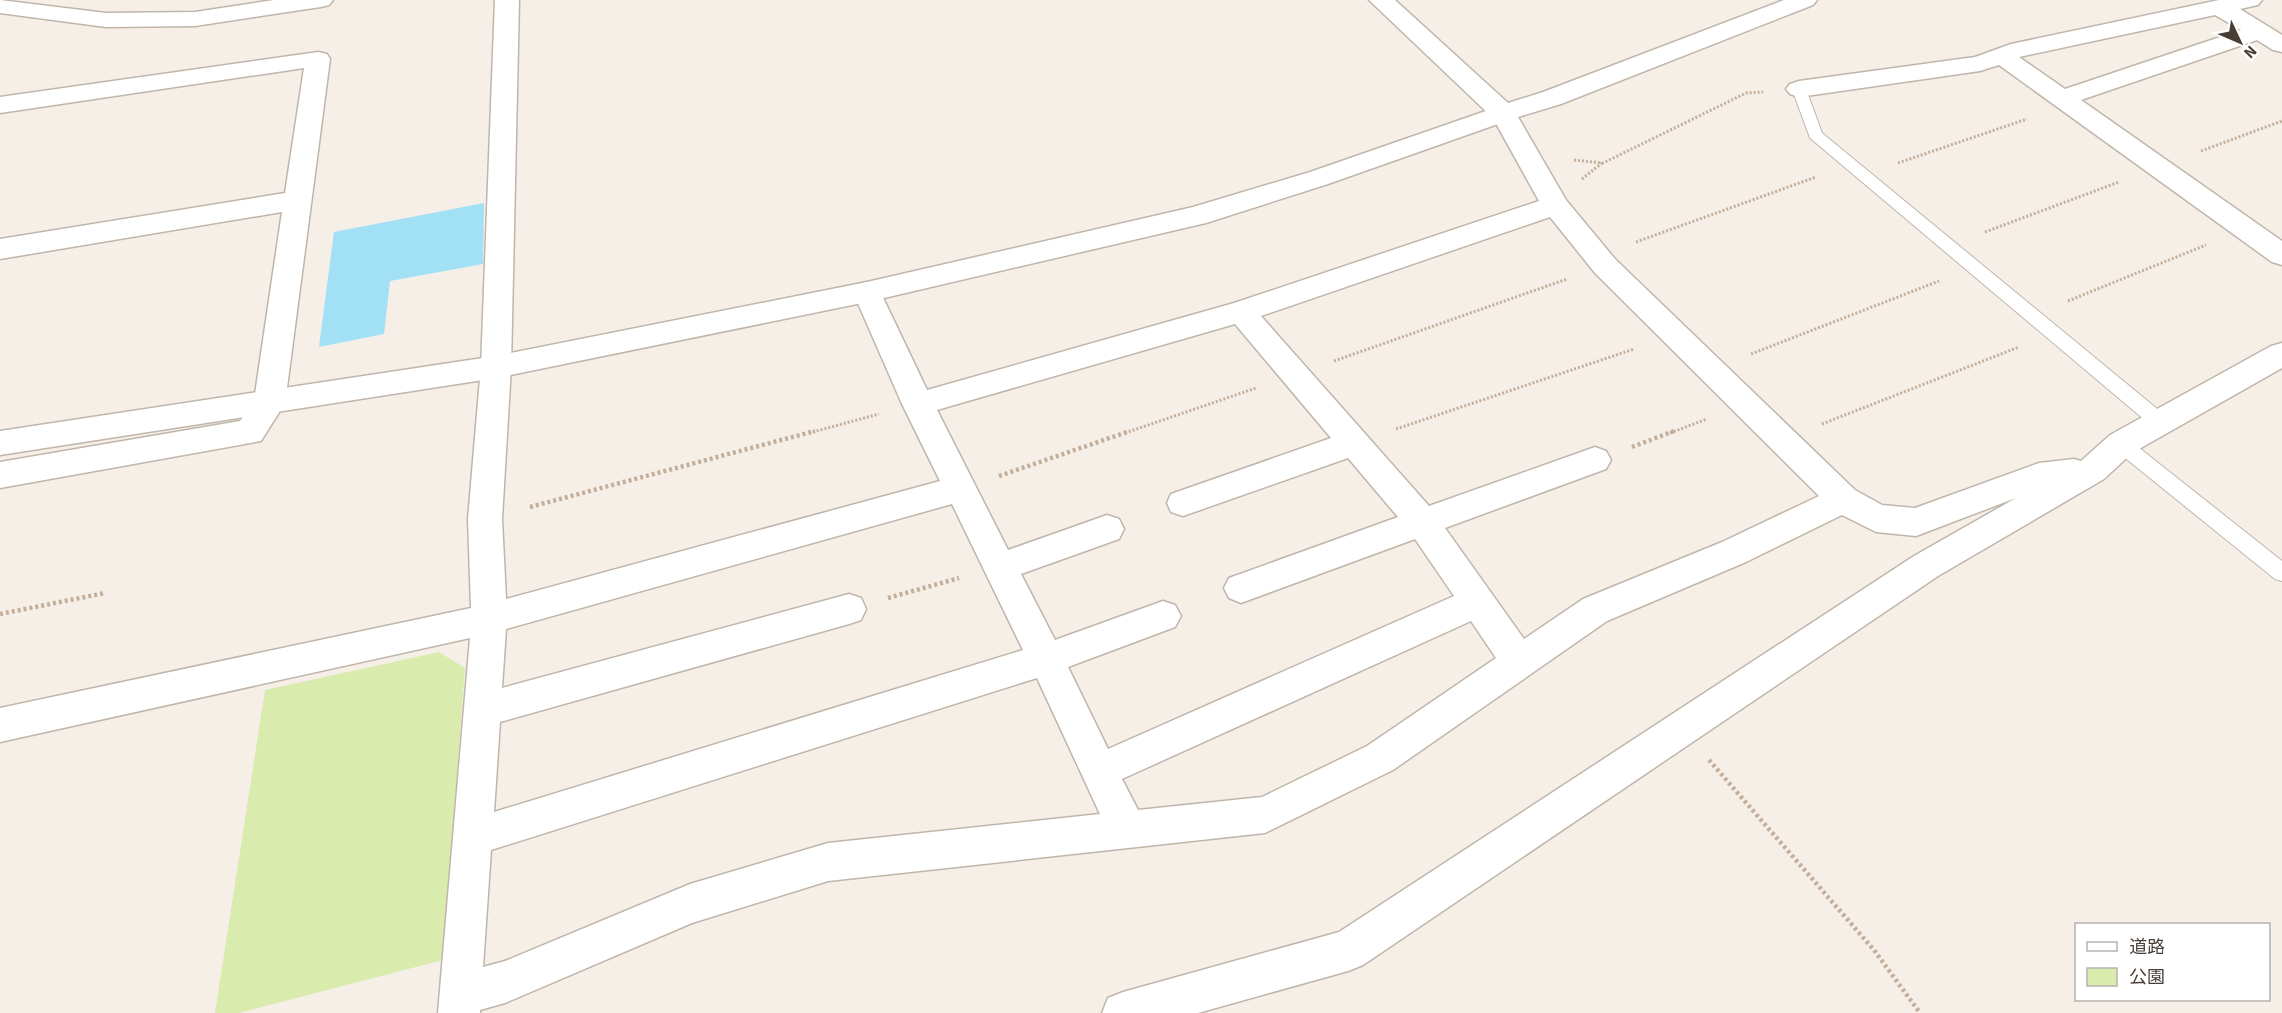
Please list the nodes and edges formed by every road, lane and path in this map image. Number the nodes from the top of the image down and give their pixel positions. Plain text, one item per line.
1 (321, 0) edge
2 (507, 0) edge
3 (1381, 0) edge
4 (1805, 0) edge
5 (2250, 0) edge
6 (0, 6) edge
7 (2219, 7) junction
8 (2259, 32) junction
9 (2282, 45) edge
10 (2001, 55) junction
11 (1799, 89) junction
12 (2066, 101) junction
13 (0, 105) edge
14 (1503, 113) junction
15 (1523, 149) junction
16 (1856, 170) junction
17 (300, 200) junction
18 (1555, 205) junction
19 (2246, 229) junction
20 (0, 249) edge
21 (2282, 255) edge
22 (1597, 256) junction
23 (1974, 267) junction
24 (867, 292) junction
25 (1241, 312) junction
26 (2032, 316) junction
27 (2053, 333) junction
28 (1677, 335) junction
29 (2282, 354) edge
30 (496, 367) junction
31 (1711, 369) junction
32 (269, 403) junction
33 (918, 404) junction
34 (1746, 405) junction
35 (2160, 422) junction
36 (1782, 439) junction
37 (0, 443) edge
38 (1354, 443) junction
39 (2121, 444) junction
40 (1595, 460) joint
41 (2093, 470) junction
42 (0, 475) edge
43 (961, 488) junction
44 (1844, 499) junction
45 (1183, 503) dead end
46 (485, 519) junction
47 (1423, 523) junction
48 (1107, 529) dead end
49 (1000, 567) junction
50 (2282, 573) edge
51 (1241, 588) dead end
52 (105, 593) dead end
53 (1478, 602) junction
54 (849, 609) joint
55 (0, 614) edge
56 (1162, 616) dead end
57 (489, 619) junction
58 (1046, 659) junction
59 (1520, 663) junction
60 (482, 710) junction
61 (0, 725) edge
62 (1682, 728) junction
63 (1100, 771) junction
64 (1127, 830) junction
65 (472, 837) junction
66 (460, 1003) edge
67 (1123, 1013) edge
68 (1920, 1013) edge

1 - 6 street
2 - 30 street
3 - 14 street
4 - 14 street
5 - 7 street
7 - 8 street
7 - 10 street
8 - 9 street
8 - 12 street
10 - 11 street
10 - 12 street
11 - 15 path
11 - 16 lane
12 - 16 path
12 - 19 street
13 - 17 street
14 - 15 street
14 - 24 street
15 - 18 street
16 - 22 path
16 - 23 lane
17 - 20 street
17 - 32 street
18 - 22 street
18 - 25 street
19 - 21 street
19 - 26 path
22 - 28 street
23 - 26 lane
23 - 31 path
24 - 30 street
24 - 33 street
25 - 33 street
25 - 38 street
26 - 27 lane
27 - 35 lane
27 - 36 path
28 - 31 street
28 - 38 path
29 - 35 street
30 - 32 street
30 - 46 street
31 - 34 street
32 - 37 street
32 - 42 street
33 - 43 street
33 - 46 path
34 - 36 street
34 - 40 path
35 - 39 street
36 - 44 street
38 - 45 street
38 - 47 street
39 - 41 street
39 - 50 lane
40 - 47 street
41 - 44 street
41 - 62 street
43 - 49 street
43 - 57 street
44 - 59 street
46 - 57 street
47 - 51 street
47 - 53 street
48 - 49 street
49 - 54 path
49 - 58 street
52 - 55 path
53 - 59 street
53 - 63 street
54 - 60 street
56 - 58 street
57 - 60 street
57 - 61 street
58 - 63 street
58 - 65 street
59 - 64 street
60 - 65 street
62 - 67 street
62 - 68 path
63 - 64 street
64 - 66 street
65 - 66 street

